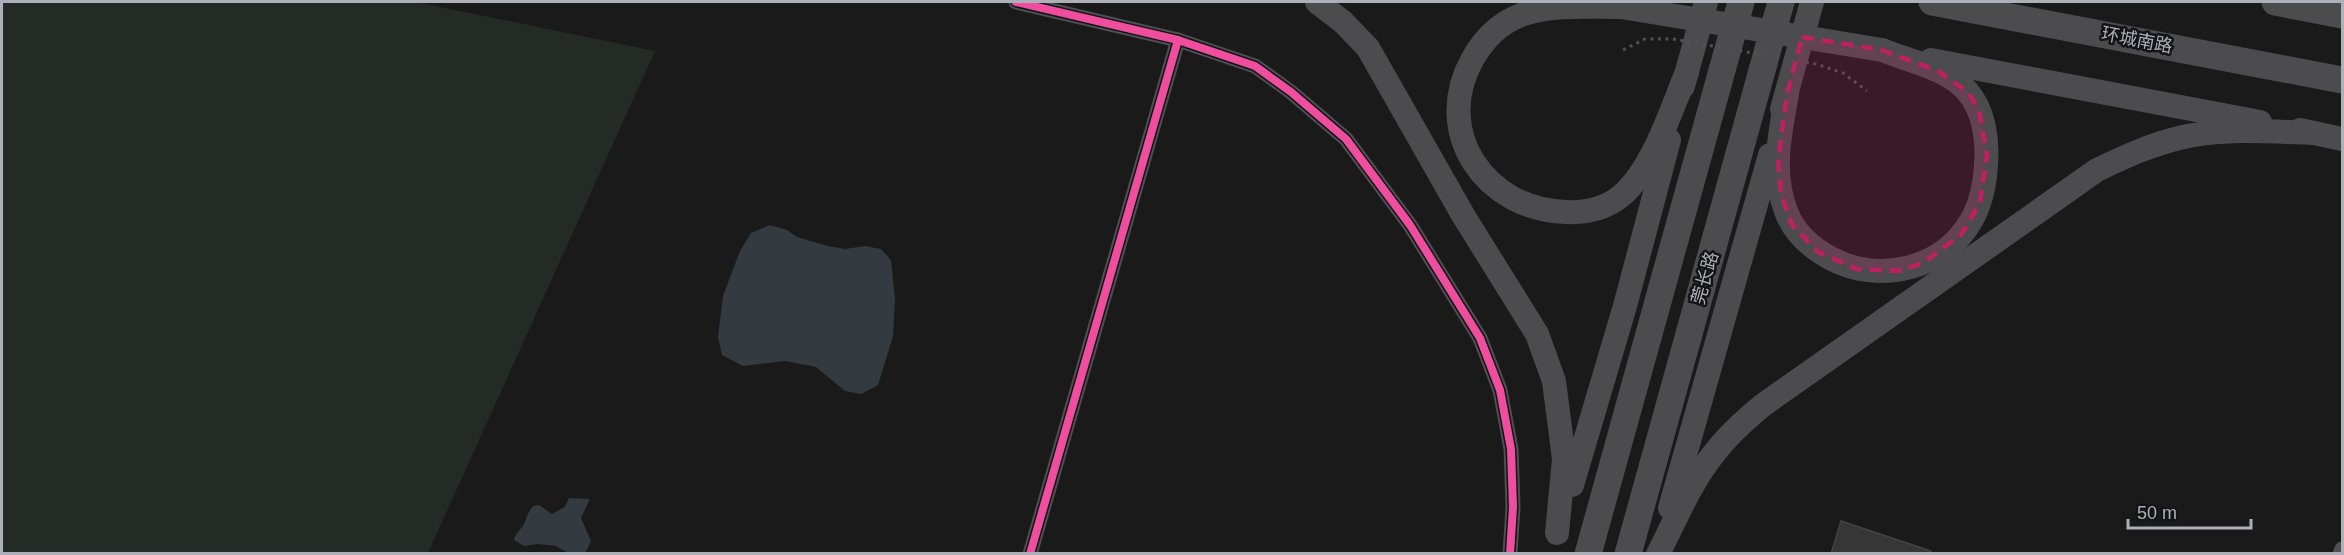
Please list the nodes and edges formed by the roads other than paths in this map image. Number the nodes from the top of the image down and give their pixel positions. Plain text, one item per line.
1 (1016, 2) edge
2 (1317, 2) edge
3 (1585, 2) edge
4 (1706, 2) edge
5 (1741, 2) edge
6 (1781, 2) edge
7 (1812, 2) edge
8 (1932, 2) edge
9 (2275, 2) edge
10 (1621, 7) junction
11 (1072, 8) edge
12 (2343, 15) edge
13 (1178, 40) junction
14 (1882, 50) junction
15 (1687, 72) junction
16 (2343, 80) edge
17 (1787, 94) junction
18 (2314, 133) junction
19 (2343, 139) edge
20 (1555, 543) edge
21 (2343, 549) edge
22 (1030, 554) edge
23 (1510, 554) edge
24 (1588, 554) edge
25 (1628, 554) edge
26 (1657, 554) edge
27 (2340, 554) edge

1 - 11 street
2 - 20 main road
3 - 10 main road
4 - 15 main road
5 - 24 highway
6 - 25 highway, 莞长路
7 - 17 main road
8 - 16 highway, 环城南路
9 - 12 highway
10 - 14 main road, bridge
10 - 15 main road
11 - 13 street
13 - 22 street
13 - 23 street
14 - 17 main road
14 - 18 main road
15 - 20 main road
17 - 26 main road
18 - 19 main road
18 - 26 main road
21 - 27 street

